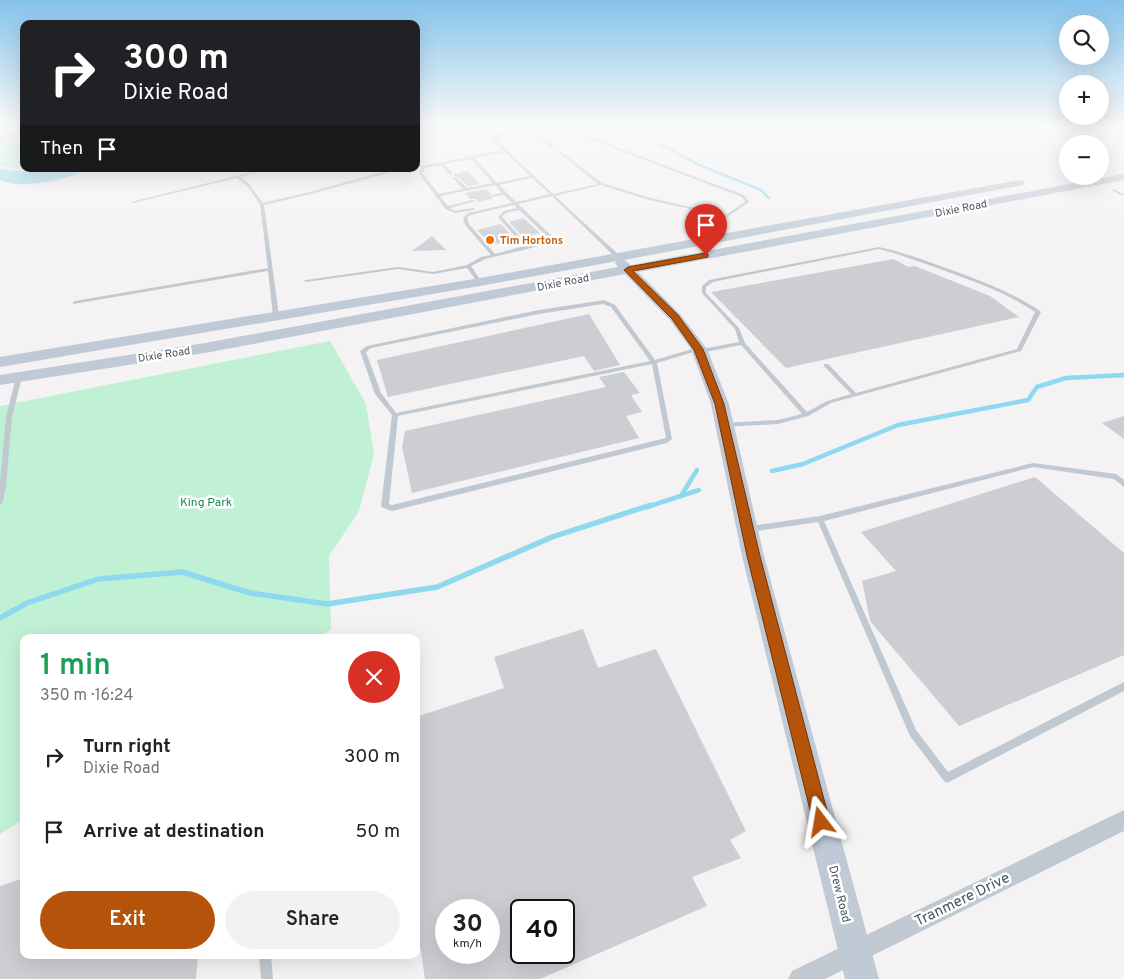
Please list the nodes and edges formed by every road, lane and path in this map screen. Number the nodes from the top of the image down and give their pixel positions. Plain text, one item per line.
1 (447, 170) edge
2 (482, 170) edge
3 (524, 170) edge
4 (582, 170) edge
5 (673, 170) edge
6 (256, 172) edge
7 (387, 172) edge
8 (420, 172) edge
9 (238, 177) junction
10 (1124, 177) edge
11 (533, 178) junction
12 (1028, 181) dead end
13 (600, 184) junction
14 (496, 185) junction
15 (466, 190) junction
16 (505, 194) junction
17 (438, 195) junction
18 (493, 196) dead end
19 (552, 196) junction
20 (473, 201) dead end
21 (133, 202) dead end
22 (262, 204) junction
23 (516, 204) junction
24 (446, 208) junction
25 (514, 222) dead end
26 (506, 224) junction
27 (519, 227) dead end
28 (511, 229) junction
29 (524, 232) dead end
30 (547, 233) junction
31 (515, 234) junction
32 (541, 234) dead end
33 (529, 237) dead end
34 (521, 240) junction
35 (527, 248) junction
36 (494, 255) junction
37 (616, 256) junction
38 (468, 266) junction
39 (270, 269) junction
40 (628, 270) junction
41 (570, 280) junction
42 (306, 282) dead end
43 (480, 282) junction
44 (653, 294) junction
45 (75, 303) dead end
46 (276, 316) junction
47 (742, 343) junction
48 (699, 350) junction
49 (0, 362) edge
50 (654, 362) junction
51 (826, 365) dead end
52 (19, 377) junction
53 (0, 380) edge
54 (855, 395) junction
55 (395, 415) junction
56 (806, 415) junction
57 (724, 425) junction
58 (1124, 484) edge
59 (0, 500) edge
60 (820, 519) junction
61 (748, 529) junction
62 (1124, 686) edge
63 (1124, 820) edge
64 (265, 959) edge
65 (858, 965) edge
66 (266, 979) edge
67 (800, 979) edge

1 - 15 lane
2 - 14 lane
3 - 11 lane
4 - 13 lane
5 - 13 lane
6 - 9 lane
7 - 22 lane
8 - 17 lane
9 - 21 lane
9 - 22 lane
10 - 40 main road, Dixie Road
11 - 14 lane
11 - 19 lane
12 - 37 main road, Dixie Road
13 - 19 lane
14 - 15 lane
14 - 16 lane
15 - 17 lane
16 - 18 lane
16 - 23 lane
17 - 24 lane
19 - 23 lane
19 - 37 lane
20 - 24 lane
22 - 39 lane
23 - 24 lane
23 - 26 lane
23 - 30 lane
23 - 36 lane
25 - 26 lane
26 - 28 lane
27 - 28 lane
28 - 31 lane
29 - 31 lane
30 - 32 lane
30 - 35 lane
31 - 34 lane
33 - 34 lane
34 - 35 lane
35 - 36 lane
36 - 38 lane
37 - 40 main road, Drew Road
37 - 43 main road, Dixie Road
38 - 42 lane
38 - 43 lane
39 - 45 lane
39 - 46 lane
40 - 41 main road, Dixie Road
40 - 44 main road, Drew Road
41 - 44 main road
41 - 52 main road, Dixie Road
43 - 46 main road, Dixie Road
44 - 48 main road, Drew Road
46 - 49 main road, Dixie Road
47 - 48 lane
47 - 54 lane
47 - 56 lane
48 - 50 lane
48 - 57 main road, Drew Road
50 - 55 lane
50 - 55 lane
50 - 55 lane
51 - 54 lane
52 - 53 main road, Dixie Road
52 - 59 lane
54 - 56 lane
56 - 57 lane
57 - 61 main road, Drew Road
58 - 60 lane
60 - 61 lane
60 - 62 lane
61 - 65 main road, Drew Road
63 - 65 street, Tranmere Drive
64 - 66 lane
65 - 67 street, Tranmere Drive

